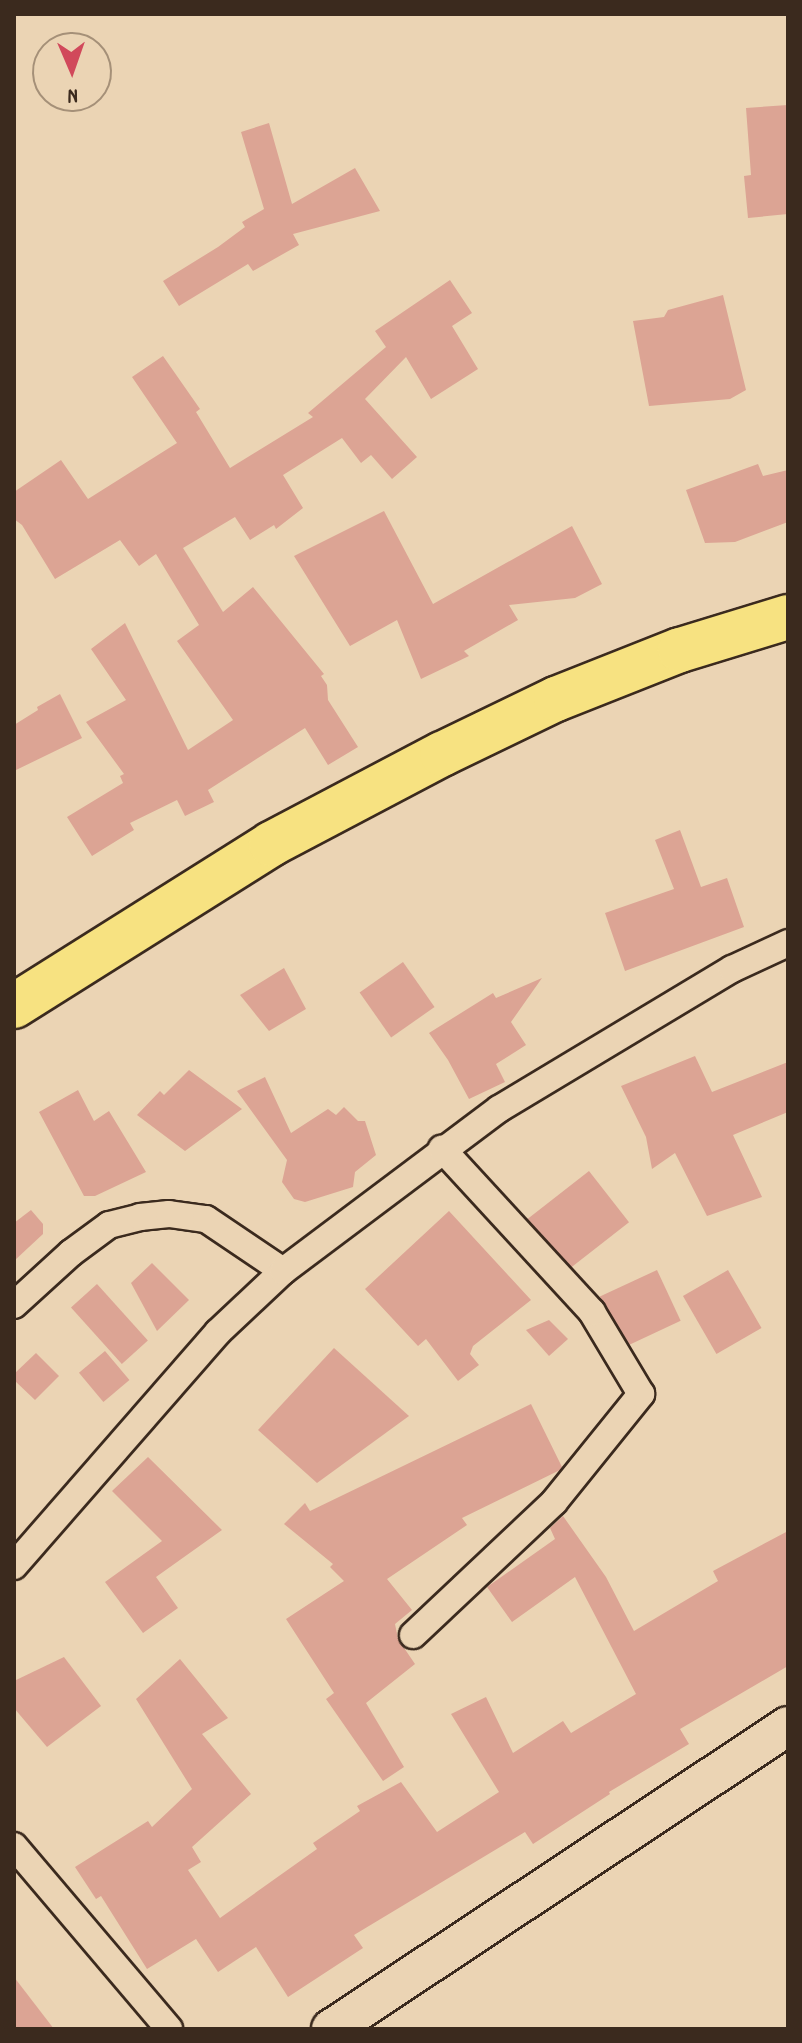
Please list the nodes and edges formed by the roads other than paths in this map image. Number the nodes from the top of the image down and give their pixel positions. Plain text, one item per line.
1 (788, 617) edge
2 (788, 943) edge
3 (14, 1006) edge
4 (442, 1149) junction
5 (283, 1271) junction
6 (14, 1305) edge
7 (14, 1566) edge
8 (413, 1635) dead end
9 (788, 1726) edge
10 (14, 1846) edge
11 (169, 2029) edge
12 (331, 2029) edge

1 - 3 highway
2 - 4 street
4 - 5 street
4 - 8 street
5 - 6 street
5 - 7 street
9 - 12 street
10 - 11 street

